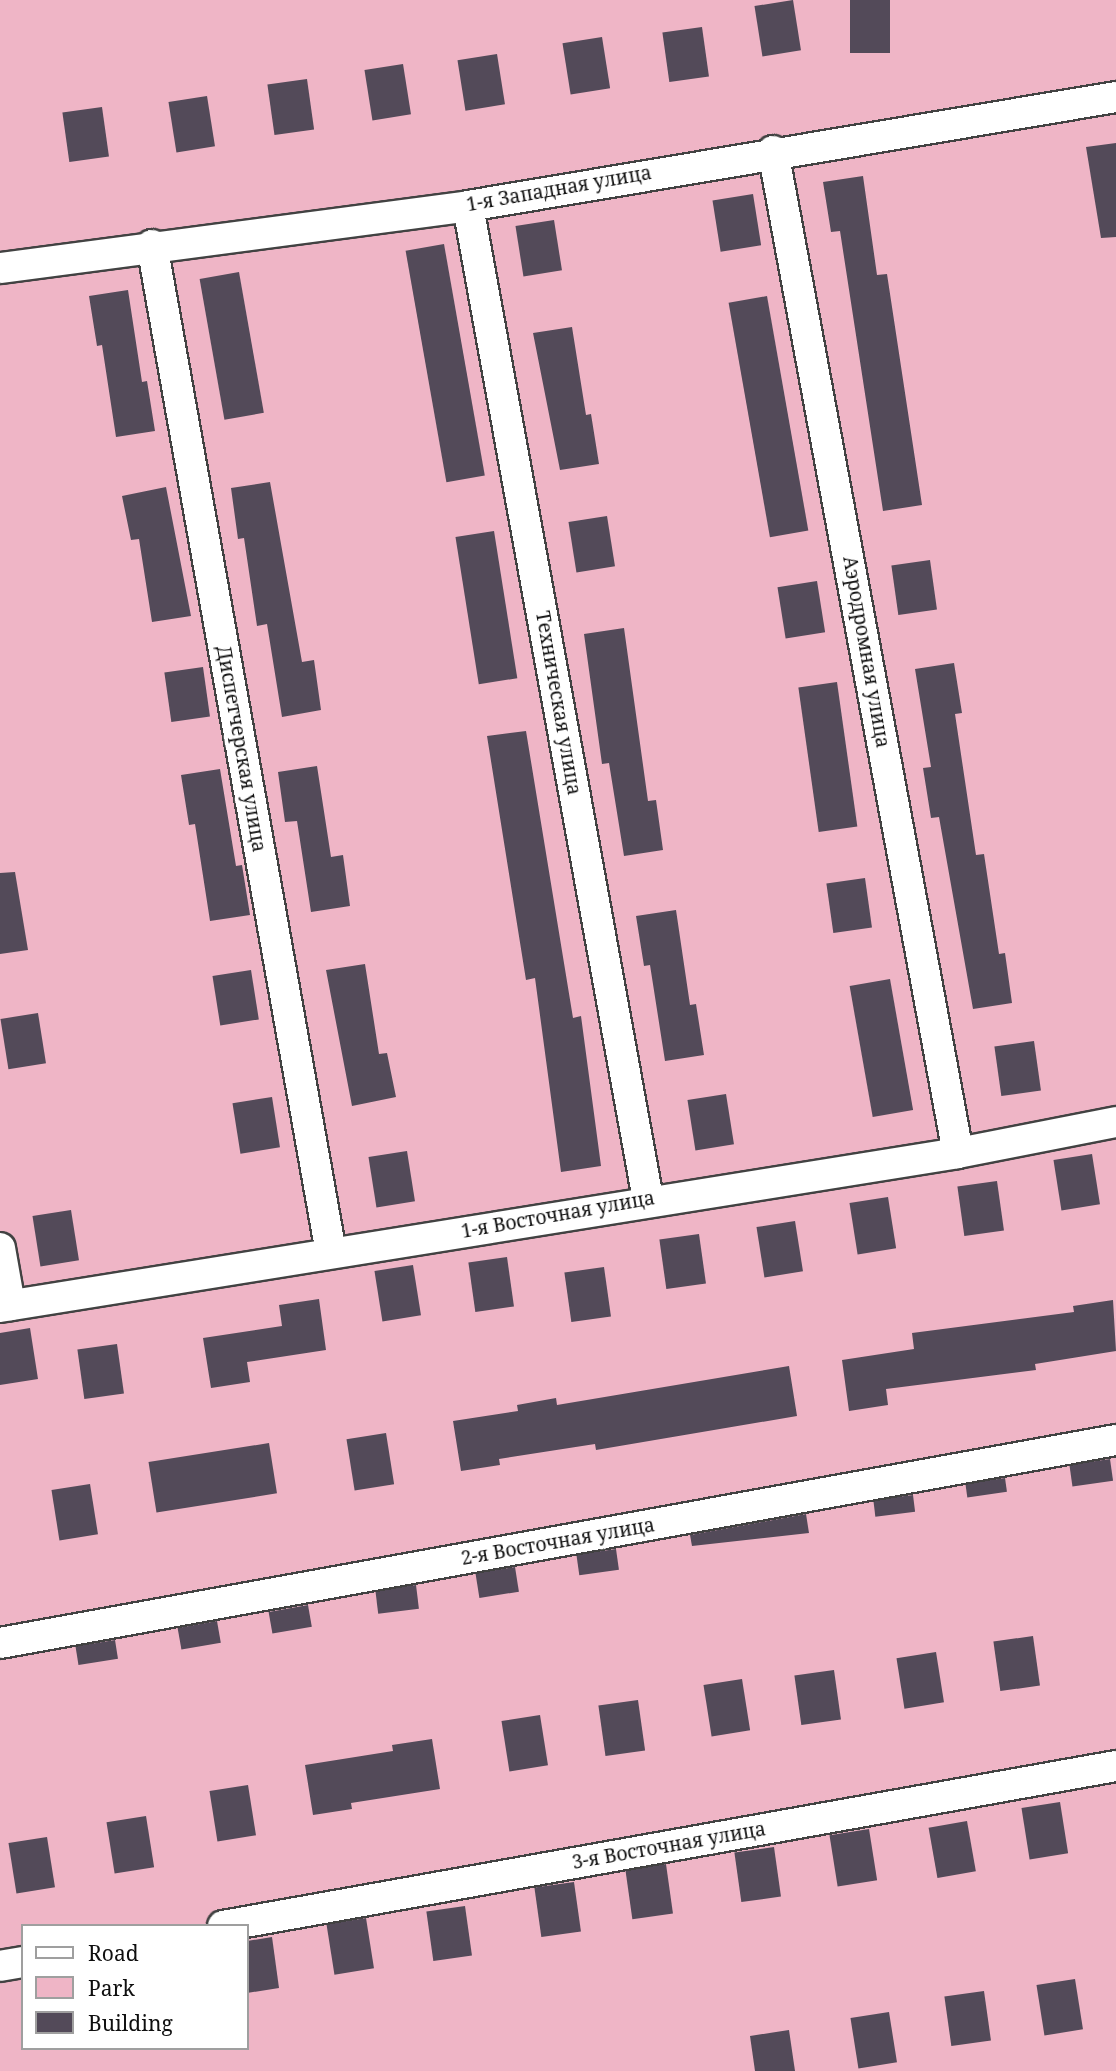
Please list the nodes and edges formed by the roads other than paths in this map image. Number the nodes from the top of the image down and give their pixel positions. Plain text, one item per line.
1 (1116, 97) edge
2 (774, 151) junction
3 (468, 206) junction
4 (152, 245) junction
5 (0, 268) edge
6 (1116, 1122) edge
7 (958, 1153) junction
8 (648, 1199) junction
9 (0, 1248) edge
10 (331, 1253) junction
11 (5, 1306) edge
12 (1116, 1440) edge
13 (0, 1643) edge
14 (1116, 1766) edge
15 (234, 1924) edge
16 (21, 1962) edge
17 (0, 1966) edge

1 - 2 street, 1-я Западная улица
2 - 3 street, 1-я Западная улица
2 - 7 street, Аэродромная улица
3 - 4 street, 1-я Западная улица
3 - 8 street, Техническая улица
4 - 5 street, 1-я Западная улица
4 - 10 street, Диспетчерская улица
6 - 7 street, 1-я Восточная улица
7 - 8 street, 1-я Восточная улица
8 - 10 street, 1-я Восточная улица
9 - 11 street
10 - 11 street, 1-я Восточная улица
12 - 13 street, 2-я Восточная улица
14 - 15 street, 3-я Восточная улица
16 - 17 street

